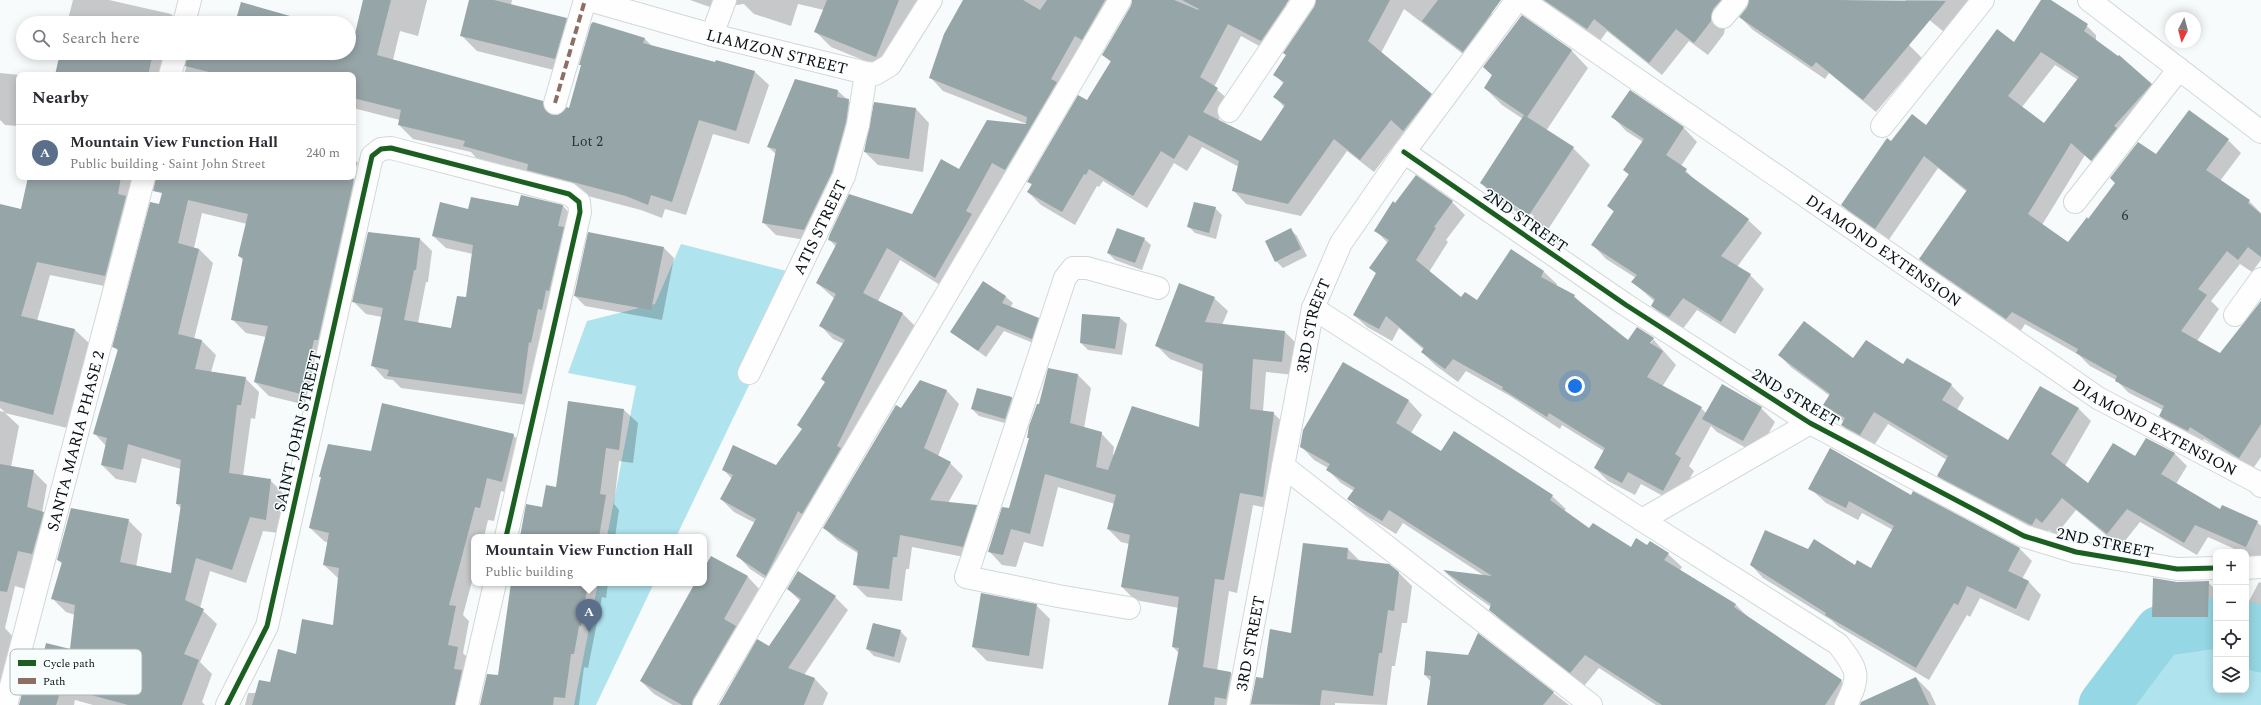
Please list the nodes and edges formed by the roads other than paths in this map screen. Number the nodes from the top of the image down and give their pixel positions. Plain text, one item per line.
1 (190, 0) edge
2 (725, 0) edge
3 (931, 0) edge
4 (1120, 0) edge
5 (1304, 0) edge
6 (1517, 0) edge
7 (1522, 0) edge
8 (1738, 0) edge
9 (1983, 0) edge
10 (2089, 0) edge
11 (592, 1) edge
12 (186, 16) edge
13 (1723, 17) dead end
14 (712, 35) junction
15 (174, 60) edge
16 (2179, 69) junction
17 (171, 72) edge
18 (866, 73) junction
19 (555, 103) dead end
20 (1229, 111) dead end
21 (1882, 126) dead end
22 (2261, 132) edge
23 (1404, 152) junction
24 (143, 180) edge
25 (2075, 202) dead end
26 (2261, 279) edge
27 (1158, 288) dead end
28 (1314, 308) junction
29 (2235, 315) dead end
30 (749, 373) dead end
31 (1810, 423) junction
32 (1283, 466) junction
33 (2260, 482) edge
34 (1642, 520) junction
35 (507, 534) edge
36 (2261, 567) edge
37 (2213, 568) edge
38 (2249, 568) edge
39 (494, 586) edge
40 (1129, 608) dead end
41 (21, 649) edge
42 (10, 690) edge
43 (6, 705) edge
44 (227, 705) edge
45 (467, 705) edge
46 (704, 705) edge
47 (1238, 705) edge
48 (1591, 705) edge
49 (1846, 705) edge

1 - 12 street
2 - 14 street
3 - 18 street, LIAMZON STREET
4 - 46 street
5 - 20 street
6 - 23 street, 3RD STREET
7 - 33 street, DIAMOND EXTENSION
8 - 13 street
9 - 21 street
10 - 16 street
11 - 14 street, LIAMZON STREET
11 - 19 street
14 - 18 street, LIAMZON STREET
15 - 17 street
16 - 22 street
16 - 25 street
18 - 30 street, ATIS STREET
23 - 28 street, 3RD STREET
23 - 31 street, 2ND STREET
24 - 41 street, SANTA MARIA PHASE 2
26 - 29 street
27 - 40 street
28 - 32 street, 3RD STREET
28 - 34 street
31 - 34 street
31 - 37 street, 2ND STREET
32 - 47 street, 3RD STREET
32 - 48 street
34 - 49 street
35 - 44 street, SAINT JOHN STREET
36 - 38 street
39 - 45 street
42 - 43 street, SANTA MARIA PHASE 2

